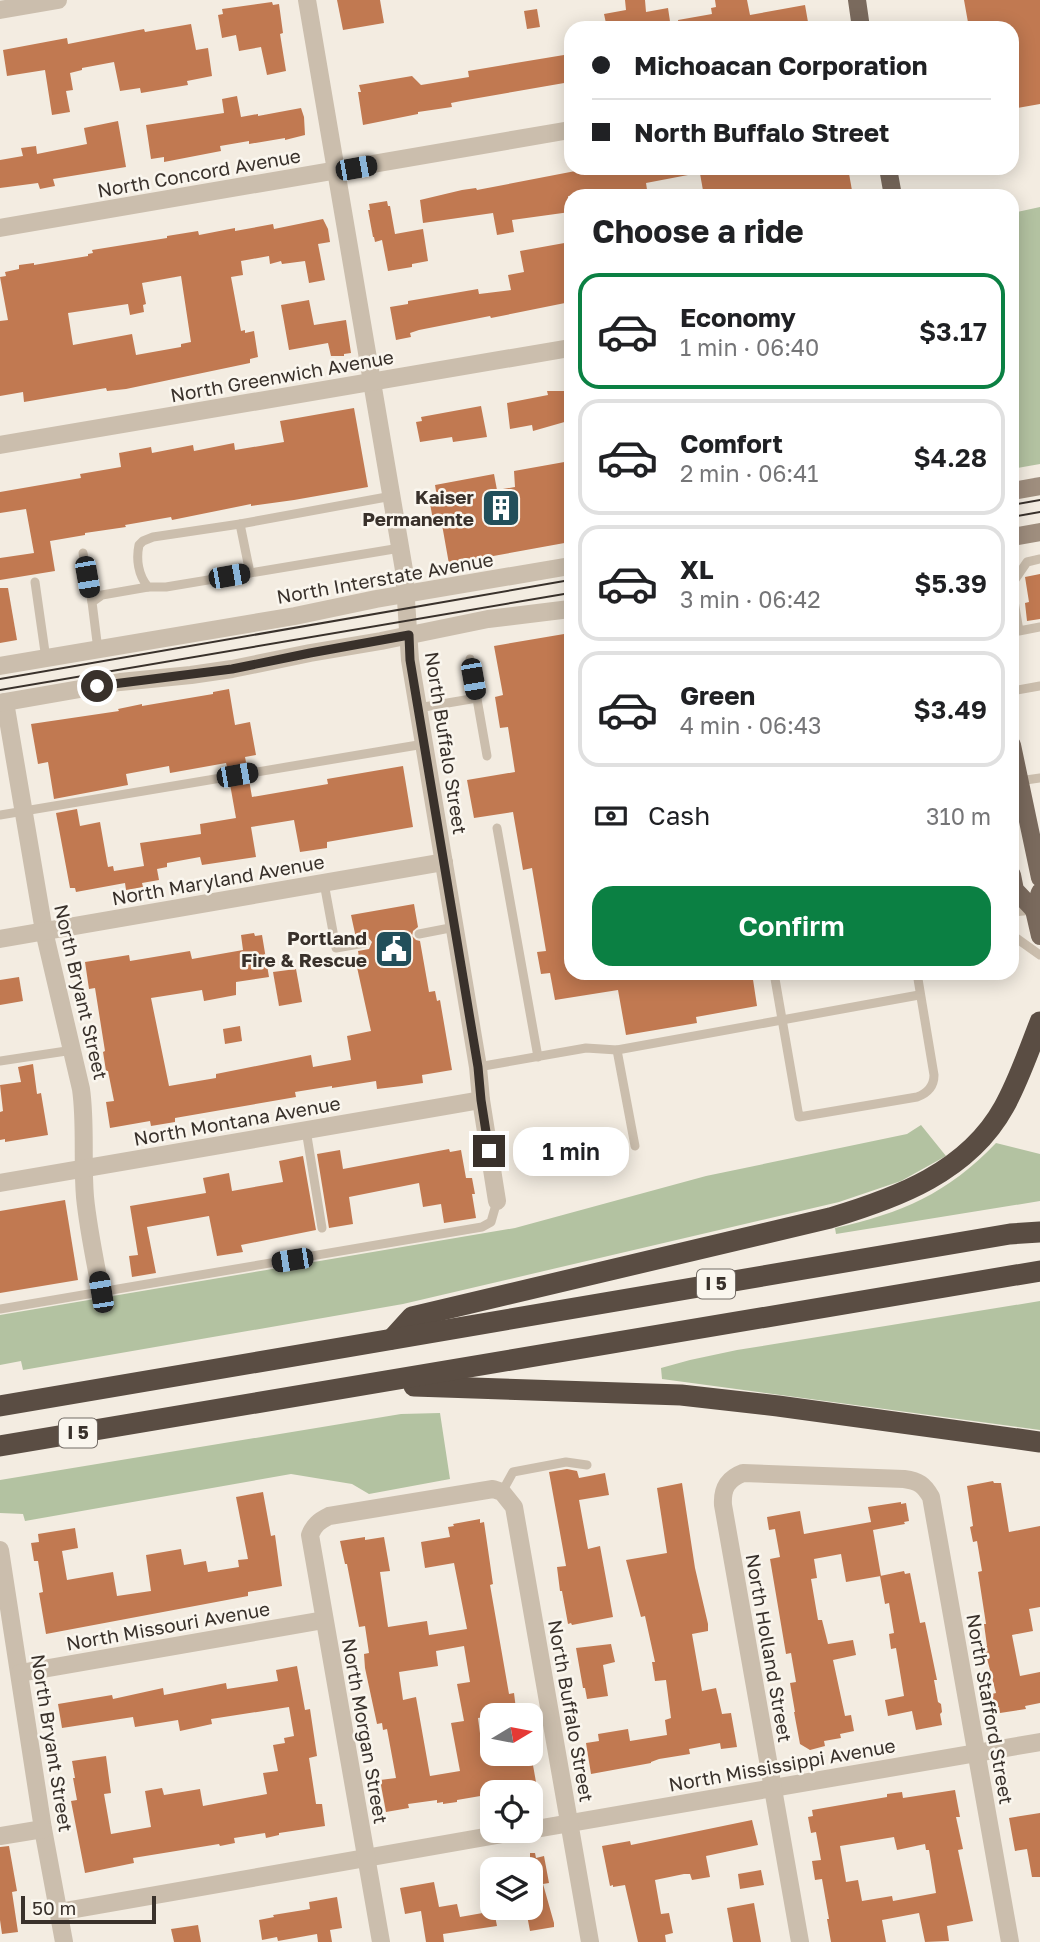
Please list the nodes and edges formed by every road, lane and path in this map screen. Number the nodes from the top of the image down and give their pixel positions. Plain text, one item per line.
1 (58, 0) edge
2 (307, 0) edge
3 (856, 0) edge
4 (0, 10) edge
5 (860, 21) edge
6 (564, 131) edge
7 (337, 171) junction
8 (0, 228) edge
9 (564, 349) edge
10 (372, 382) junction
11 (0, 445) edge
12 (1040, 486) edge
13 (1019, 490) edge
14 (392, 496) junction
15 (240, 524) junction
16 (1040, 532) edge
17 (1019, 536) edge
18 (400, 548) junction
19 (83, 553) dead end
20 (1040, 559) edge
21 (564, 567) edge
22 (250, 573) junction
23 (1019, 575) edge
24 (35, 582) dead end
25 (148, 587) junction
26 (406, 594) junction
27 (92, 602) junction
28 (564, 610) edge
29 (1040, 627) edge
30 (1019, 631) edge
31 (409, 635) junction
32 (98, 650) junction
33 (46, 659) junction
34 (470, 659) dead end
35 (0, 666) edge
36 (1040, 686) edge
37 (1019, 690) edge
38 (477, 698) junction
39 (2, 702) edge
40 (418, 708) junction
41 (424, 744) junction
42 (487, 756) dead end
43 (1040, 778) edge
44 (1019, 781) joint
45 (23, 811) junction
46 (0, 815) edge
47 (497, 828) dead end
48 (444, 862) junction
49 (1040, 878) edge
50 (324, 883) junction
51 (1040, 892) edge
52 (1019, 893) edge
53 (1037, 909) edge
54 (1019, 911) edge
55 (454, 928) junction
56 (44, 931) junction
57 (419, 934) dead end
58 (1040, 936) edge
59 (0, 939) edge
60 (1019, 940) edge
61 (365, 943) dead end
62 (1040, 955) edge
63 (775, 980) edge
64 (918, 980) edge
65 (919, 995) junction
66 (782, 1020) junction
67 (1040, 1022) edge
68 (73, 1050) junction
69 (617, 1050) junction
70 (538, 1057) junction
71 (0, 1061) edge
72 (478, 1067) junction
73 (481, 1100) junction
74 (306, 1130) junction
75 (635, 1146) dead end
76 (85, 1169) junction
77 (0, 1183) edge
78 (497, 1201) joint
79 (1040, 1219) edge
80 (322, 1228) dead end
81 (1040, 1232) edge
82 (1010, 1234) junction
83 (1040, 1271) edge
84 (101, 1292) junction
85 (0, 1309) edge
86 (392, 1339) junction
87 (363, 1385) junction
88 (0, 1406) edge
89 (1040, 1442) edge
90 (0, 1446) edge
91 (587, 1465) dead end
92 (924, 1485) joint
93 (502, 1492) junction
94 (0, 1550) edge
95 (324, 1620) junction
96 (7, 1634) edge
97 (20, 1673) junction
98 (1040, 1742) edge
99 (976, 1753) junction
100 (773, 1788) junction
101 (569, 1823) junction
102 (543, 1828) edge
103 (43, 1829) junction
104 (0, 1836) edge
105 (480, 1838) edge
106 (366, 1858) junction
107 (59, 1912) junction
108 (64, 1942) edge
109 (381, 1942) edge
110 (590, 1942) edge
111 (800, 1942) edge
112 (1010, 1942) edge

1 - 4 street
2 - 7 street, North Buffalo Street
3 - 5 main road
6 - 7 street, North Concord Avenue
7 - 8 street, North Concord Avenue
7 - 10 street, North Buffalo Street
9 - 10 street, North Greenwich Avenue
10 - 11 street, North Greenwich Avenue
10 - 14 street, North Buffalo Street
12 - 13 main road
14 - 15 lane
14 - 18 street, North Buffalo Street
15 - 22 lane
15 - 25 lane
16 - 17 main road
18 - 22 lane
18 - 26 street, North Buffalo Street
19 - 27 lane
20 - 23 lane
21 - 26 street, North Interstate Avenue
22 - 25 lane
24 - 33 lane
25 - 27 lane
26 - 31 street, North Buffalo Street
26 - 32 street, North Interstate Avenue
27 - 32 lane
28 - 31 street
29 - 30 lane
31 - 39 street
31 - 40 street, North Buffalo Street
32 - 33 street, North Interstate Avenue
33 - 35 street, North Interstate Avenue
34 - 38 lane
36 - 37 lane
38 - 40 lane
38 - 42 lane
39 - 45 street, North Bryant Street
40 - 41 street, North Buffalo Street
41 - 45 lane
41 - 48 street, North Buffalo Street
43 - 44 lane
44 - 49 main road
45 - 46 lane
45 - 56 street, North Bryant Street
47 - 70 lane
48 - 50 street, North Maryland Avenue
48 - 55 street, North Buffalo Street
50 - 56 street, North Maryland Avenue
50 - 61 lane
51 - 53 main road
52 - 53 main road
53 - 54 lane
53 - 58 main road
55 - 57 lane
55 - 72 street, North Buffalo Street
56 - 59 street, North Maryland Avenue
56 - 68 street, North Bryant Street
60 - 62 lane
63 - 66 lane
64 - 65 lane
65 - 66 lane
65 - 66 lane
66 - 69 lane
67 - 86 highway
68 - 71 lane
68 - 76 street, North Bryant Street
69 - 70 lane
69 - 75 lane
70 - 72 lane
72 - 73 street, North Buffalo Street
73 - 74 street, North Montana Avenue
73 - 78 street, North Buffalo Street
74 - 76 street, North Montana Avenue
74 - 80 lane
76 - 77 street, North Montana Avenue
76 - 84 street, North Bryant Street
78 - 84 lane
79 - 82 highway
81 - 82 highway, I 5
82 - 86 highway, I 5
83 - 87 highway, I 5
84 - 85 lane
86 - 88 highway, I 5
87 - 89 highway
87 - 90 highway, I 5
91 - 93 lane
92 - 99 street, North Stafford Street
92 - 100 street, North Holland Street
93 - 95 street, North Morgan Street
93 - 101 street, North Buffalo Street
94 - 96 street, North Bryant Street
95 - 97 street, North Missouri Avenue
95 - 106 street, North Morgan Street
96 - 97 street, North Bryant Street
97 - 103 street, North Bryant Street
98 - 99 street, North Mississippi Avenue
99 - 100 street, North Mississippi Avenue
99 - 112 street, North Stafford Street
100 - 101 street, North Mississippi Avenue
100 - 111 street, North Holland Street
101 - 102 street, North Mississippi Avenue
101 - 110 street, North Buffalo Street
103 - 104 street
103 - 107 street, North Bryant Street
105 - 106 street
106 - 107 street
106 - 109 street, North Morgan Street
107 - 108 street, North Bryant Street

